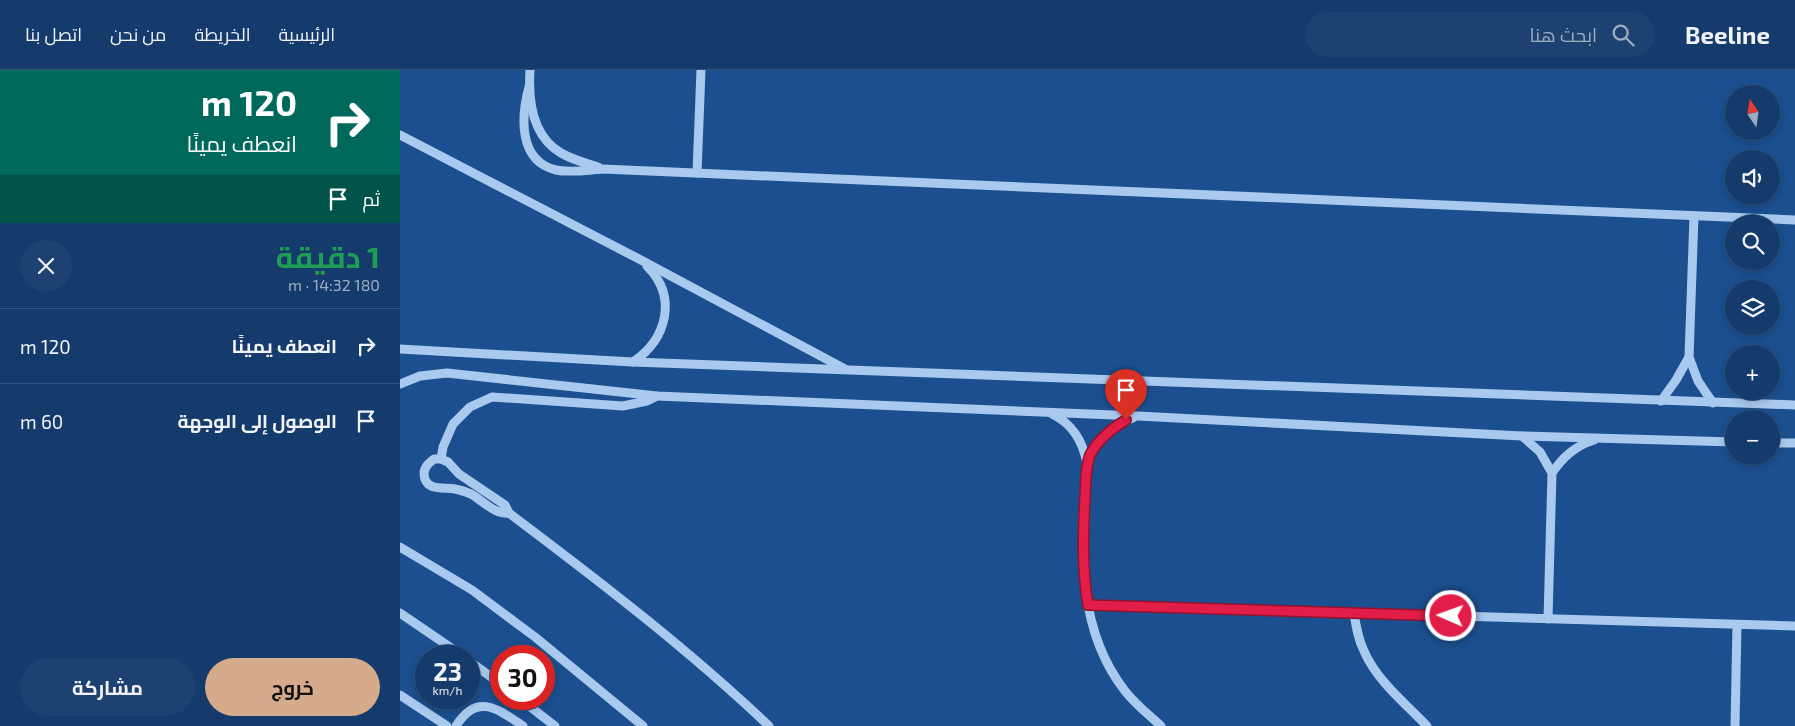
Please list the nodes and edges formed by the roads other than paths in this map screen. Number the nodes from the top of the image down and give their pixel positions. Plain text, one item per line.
1 (530, 70) edge
2 (701, 70) edge
3 (529, 87) junction
4 (400, 135) edge
5 (603, 169) junction
6 (697, 173) junction
7 (1694, 216) junction
8 (1795, 220) edge
9 (639, 259) junction
10 (400, 349) edge
11 (1689, 357) junction
12 (633, 362) junction
13 (846, 370) junction
14 (400, 384) edge
15 (657, 396) junction
16 (1661, 401) junction
17 (1713, 403) junction
18 (1795, 405) edge
19 (1050, 413) junction
20 (1138, 416) junction
21 (1522, 436) junction
22 (1600, 438) junction
23 (1725, 442) edge
24 (1780, 442) edge
25 (1795, 443) edge
26 (441, 459) junction
27 (1087, 464) junction
28 (1552, 473) junction
29 (509, 514) junction
30 (400, 547) edge
31 (1088, 605) junction
32 (400, 613) edge
33 (1354, 613) junction
34 (1548, 619) junction
35 (1737, 625) junction
36 (1795, 626) edge
37 (447, 645) edge
38 (400, 695) edge
39 (534, 710) edge
40 (446, 726) edge
41 (456, 726) edge
42 (523, 726) edge
43 (555, 726) edge
44 (643, 726) edge
45 (769, 726) edge
46 (1161, 726) edge
47 (1427, 726) edge
48 (1735, 726) edge

1 - 3 street
2 - 6 street
3 - 5 street
3 - 5 street
4 - 9 street
5 - 6 street
6 - 7 street
7 - 8 street
7 - 11 street
9 - 12 street
9 - 13 street
10 - 12 street
11 - 16 street
11 - 17 street
12 - 13 street
13 - 16 street
14 - 15 street
15 - 19 street
15 - 26 street
16 - 17 street
17 - 18 street
19 - 20 street
19 - 27 street
20 - 21 street
20 - 27 street
21 - 22 street
21 - 28 street
22 - 23 street
22 - 28 street
24 - 25 street
26 - 29 street
26 - 29 street
27 - 31 street
28 - 34 street
29 - 45 street
30 - 44 street
31 - 33 street
31 - 46 street
32 - 37 street
33 - 34 street
33 - 47 street
34 - 35 street
35 - 36 street
35 - 48 street
38 - 40 street
39 - 43 street
41 - 42 street

